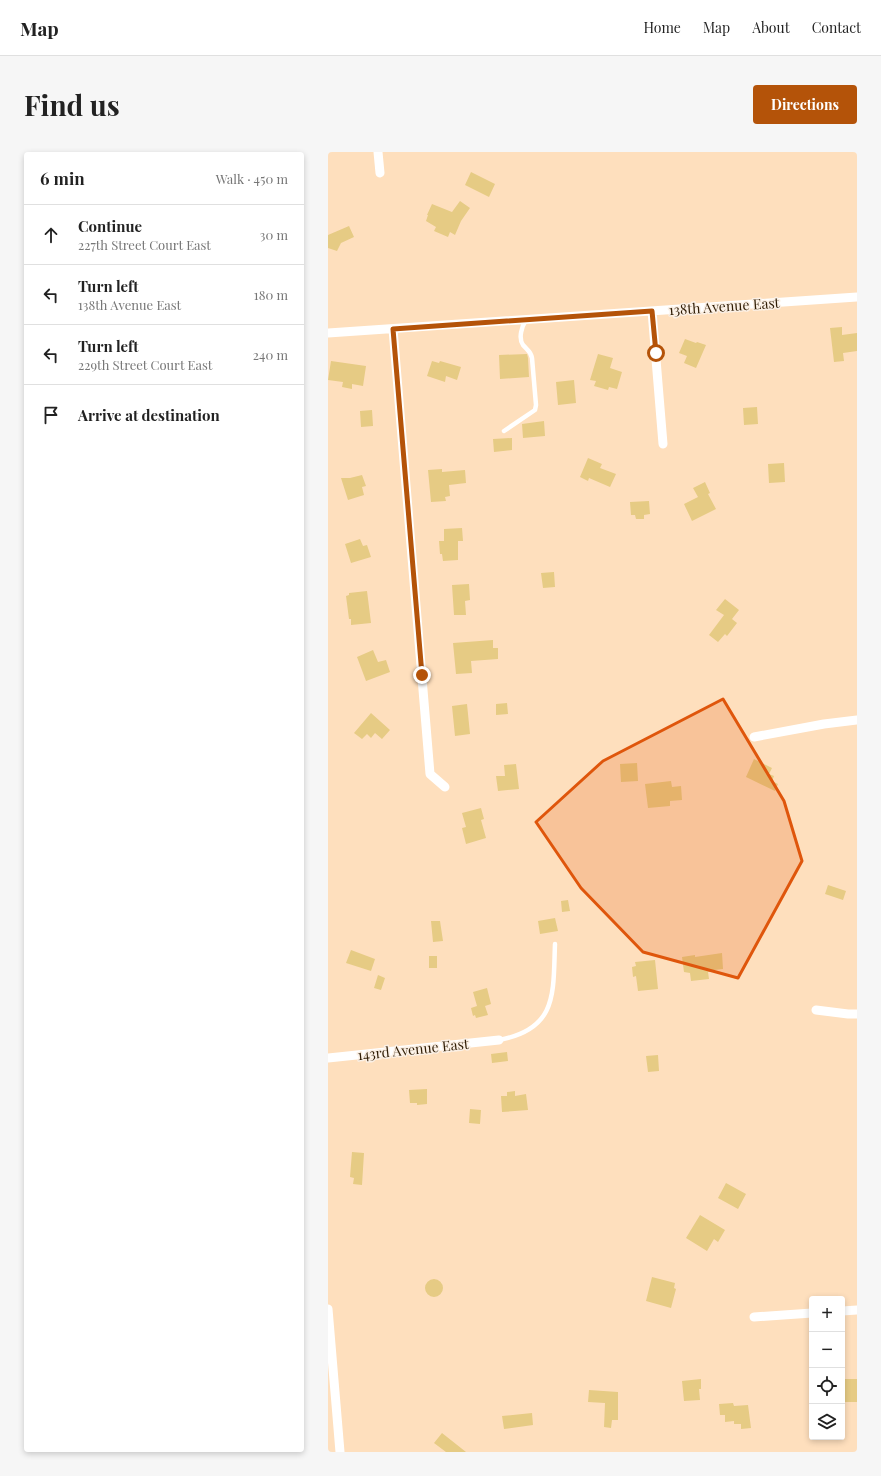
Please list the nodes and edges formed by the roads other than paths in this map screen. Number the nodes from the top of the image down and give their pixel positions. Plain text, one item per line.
1 (378, 152) edge
2 (380, 173) dead end
3 (857, 297) edge
4 (652, 311) junction
5 (526, 320) junction
6 (393, 329) junction
7 (328, 333) edge
8 (504, 431) dead end
9 (663, 444) dead end
10 (857, 720) edge
11 (754, 737) dead end
12 (445, 787) dead end
13 (555, 944) dead end
14 (816, 1010) dead end
15 (857, 1014) edge
16 (499, 1040) joint
17 (328, 1058) edge
18 (328, 1309) edge
19 (857, 1310) edge
20 (845, 1311) edge
21 (809, 1313) edge
22 (754, 1317) dead end
23 (329, 1340) edge
24 (340, 1452) edge

1 - 2 street
3 - 4 street, 138th Avenue East
4 - 5 street, 138th Avenue East
4 - 9 street
5 - 6 street, 138th Avenue East
5 - 8 lane
6 - 7 street, 138th Avenue East
6 - 12 street
10 - 11 street
13 - 16 lane
14 - 15 street
16 - 17 street, 143rd Avenue East
18 - 23 street
19 - 20 street
21 - 22 street
23 - 24 street

